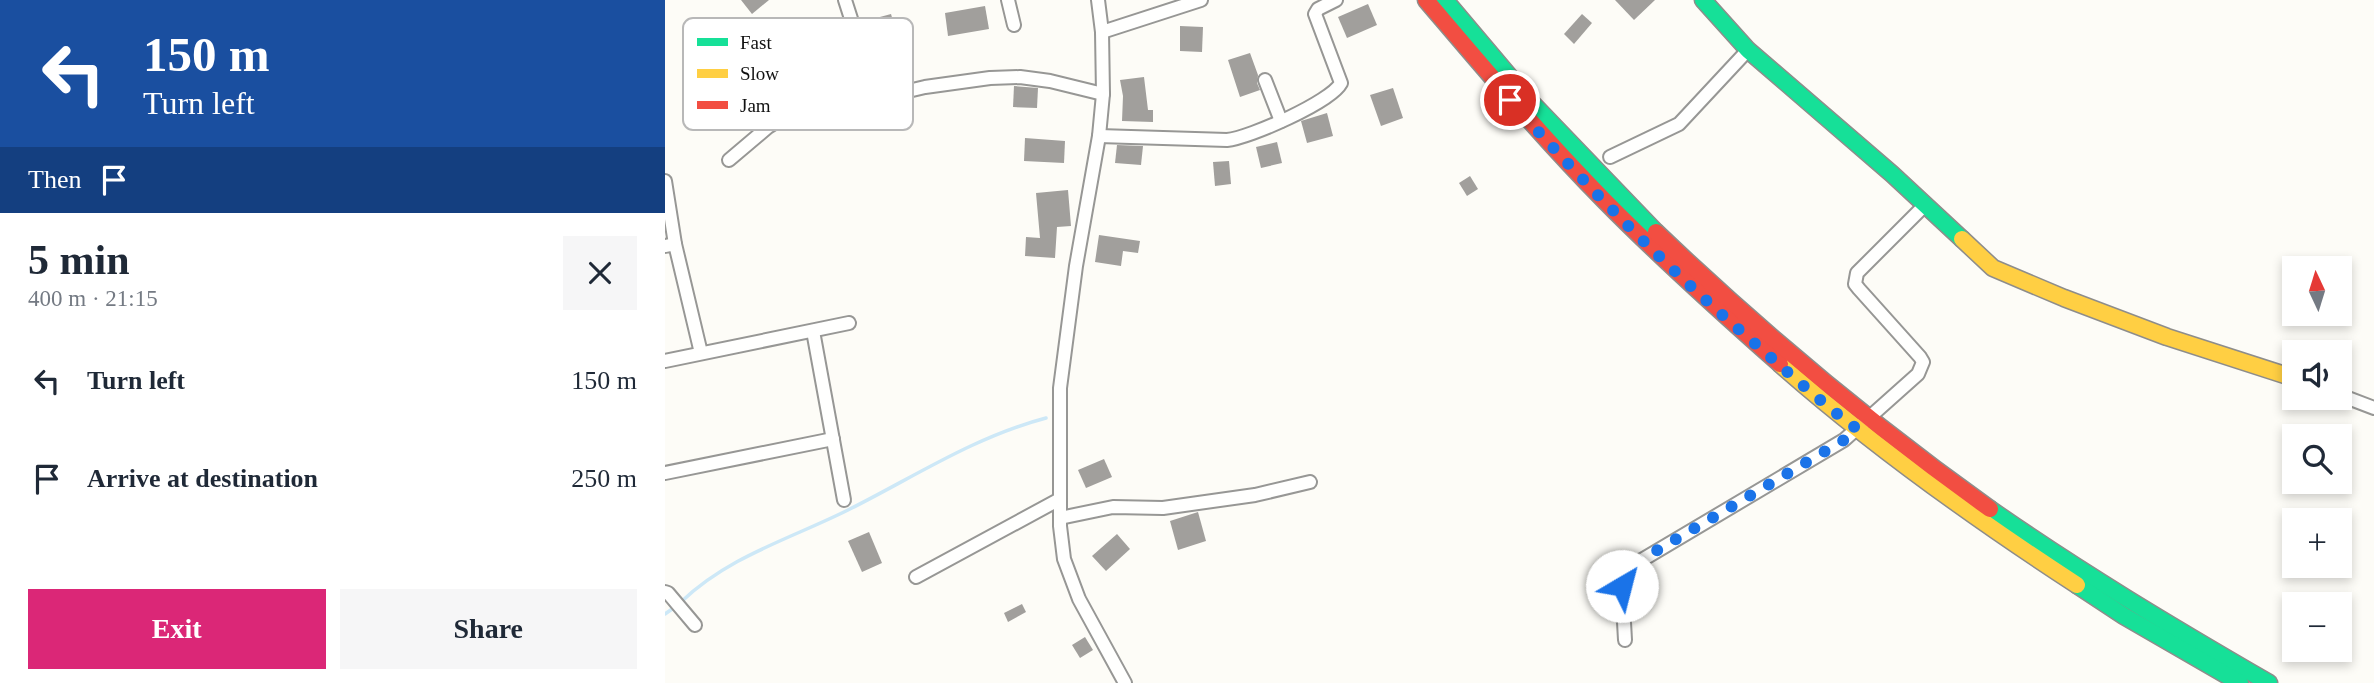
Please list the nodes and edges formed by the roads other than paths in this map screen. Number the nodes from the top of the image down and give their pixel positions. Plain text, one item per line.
1 (845, 0) edge
2 (1008, 0) edge
3 (1098, 0) edge
4 (1201, 0) edge
5 (1336, 0) edge
6 (1426, 0) edge
7 (1444, 0) edge
8 (1703, 0) edge
9 (851, 18) edge
10 (1014, 25) dead end
11 (1102, 32) junction
12 (1748, 51) junction
13 (1265, 80) dead end
14 (913, 90) edge
15 (1103, 94) junction
16 (1281, 121) junction
17 (764, 130) edge
18 (1099, 136) junction
19 (1610, 157) dead end
20 (729, 160) dead end
21 (665, 181) edge
22 (1925, 205) junction
23 (670, 245) edge
24 (849, 323) dead end
25 (813, 331) junction
26 (701, 354) junction
27 (665, 361) edge
28 (2282, 374) edge
29 (2352, 400) edge
30 (2374, 408) edge
31 (1862, 424) junction
32 (833, 439) junction
33 (665, 473) edge
34 (1310, 482) dead end
35 (1060, 499) junction
36 (844, 500) dead end
37 (1060, 518) junction
38 (916, 577) dead end
39 (670, 596) edge
40 (695, 625) dead end
41 (1625, 640) dead end
42 (1125, 683) edge
43 (2239, 683) edge
44 (2269, 683) edge

1 - 9 street
2 - 10 street
3 - 11 street
4 - 11 street
5 - 16 street
6 - 31 main road
7 - 31 main road
8 - 12 main road
11 - 15 street
12 - 19 street
12 - 22 main road
13 - 16 street
14 - 15 street
15 - 18 street
16 - 18 street
17 - 20 street
18 - 35 street
21 - 23 street
22 - 28 main road
22 - 31 street
23 - 26 street
24 - 25 street
25 - 26 street
25 - 32 street
26 - 27 street
29 - 30 street
31 - 41 street
31 - 43 main road
31 - 44 main road
32 - 33 street
32 - 36 street
34 - 37 street
35 - 37 street
35 - 38 street
37 - 42 street
39 - 40 street

